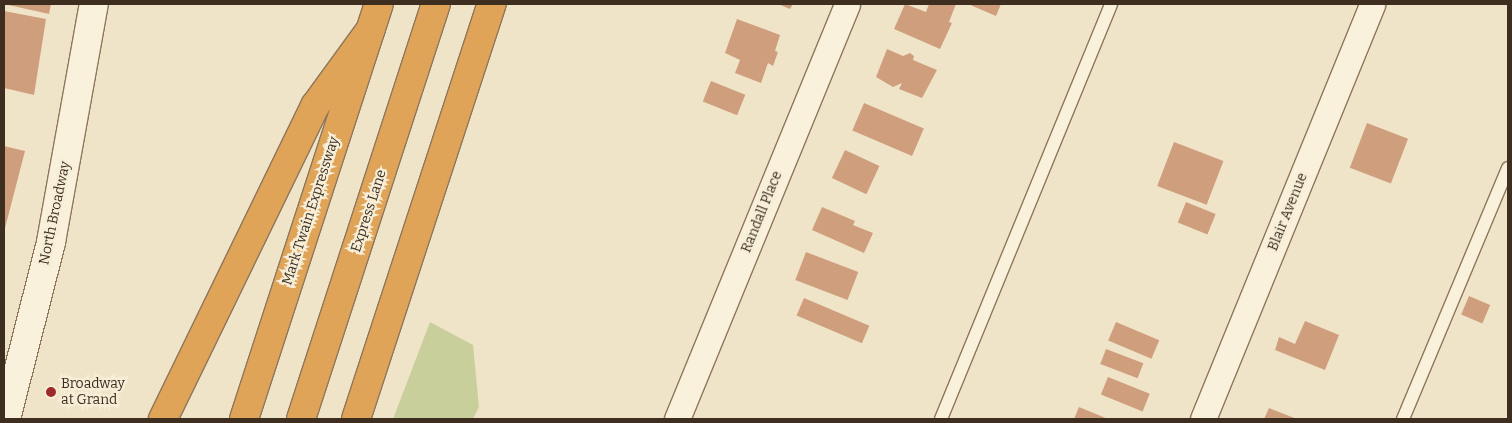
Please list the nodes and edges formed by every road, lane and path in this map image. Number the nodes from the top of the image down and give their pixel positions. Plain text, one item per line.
1 (94, 4) edge
2 (436, 4) edge
3 (492, 4) edge
4 (846, 4) edge
5 (1111, 4) edge
6 (1372, 4) edge
7 (375, 16) edge
8 (1508, 168) edge
9 (11, 373) edge
10 (370, 377) junction
11 (6, 419) edge
12 (163, 419) edge
13 (244, 419) edge
14 (301, 419) edge
15 (356, 419) edge
16 (363, 419) edge
17 (677, 419) edge
18 (941, 419) edge
19 (1203, 419) edge
20 (1404, 419) edge

1 - 9 main road, North Broadway
2 - 14 highway, Express Lane
3 - 10 highway
4 - 17 street, Randall Place
5 - 18 lane
6 - 19 street, Blair Avenue
7 - 12 highway
7 - 13 highway, Mark Twain Expressway
8 - 20 lane
9 - 11 main road, North Broadway
10 - 15 highway
10 - 16 highway

